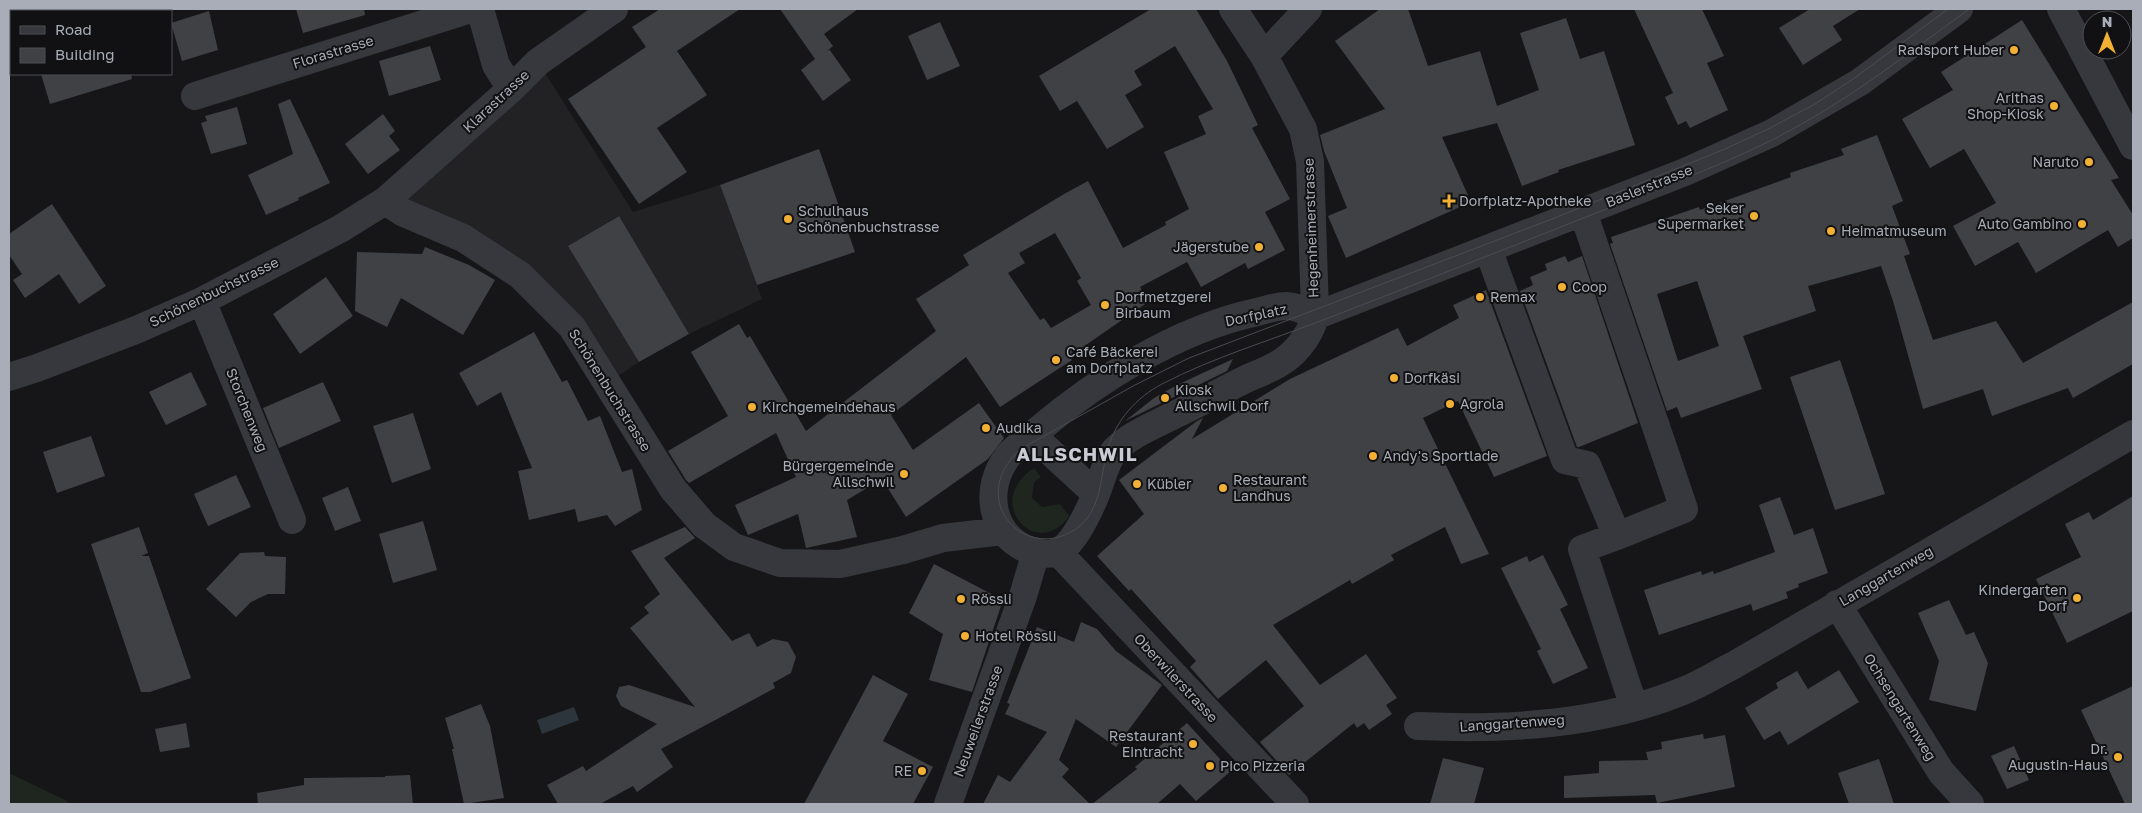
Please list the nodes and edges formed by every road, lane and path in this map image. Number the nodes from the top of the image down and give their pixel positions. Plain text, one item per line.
1 (471, 9) edge
2 (480, 9) edge
3 (614, 9) edge
4 (1233, 9) edge
5 (1308, 9) edge
6 (1959, 9) edge
7 (2061, 9) edge
8 (1264, 56) junction
9 (511, 89) junction
10 (195, 96) dead end
11 (2133, 146) edge
12 (385, 201) junction
13 (1583, 212) junction
14 (1488, 249) junction
15 (202, 301) junction
16 (1315, 316) junction
17 (9, 377) edge
18 (2133, 434) edge
19 (1032, 435) junction
20 (1096, 494) junction
21 (292, 520) dead end
22 (1002, 531) junction
23 (1617, 536) junction
24 (1047, 552) junction
25 (1837, 604) junction
26 (1634, 707) junction
27 (1418, 726) dead end
28 (948, 804) edge
29 (1295, 804) edge
30 (1970, 804) edge

1 - 10 street, Florastrasse
2 - 9 street
3 - 9 street, Klarastrasse
4 - 8 street, Hegenheimerstrasse
5 - 8 street
6 - 13 street, Baslerstrasse
7 - 11 street
8 - 16 street, Hegenheimerstrasse
9 - 12 street, Klarastrasse
12 - 15 street, Schönenbuchstrasse
12 - 22 street, Schönenbuchstrasse
13 - 14 street, Baslerstrasse
13 - 23 street
14 - 16 street, Baslerstrasse
14 - 23 street
15 - 17 street, Schönenbuchstrasse
15 - 21 street, Storchenweg
16 - 19 street, Dorfplatz
16 - 20 street
18 - 25 street, Langgartenweg
19 - 20 street
19 - 22 street, Dorfplatz
20 - 24 street
22 - 24 street
23 - 26 street
24 - 28 street, Neuweilerstrasse
24 - 29 street, Oberwilerstrasse
25 - 26 street, Langgartenweg
25 - 30 street, Ochsengartenweg
26 - 27 street, Langgartenweg

